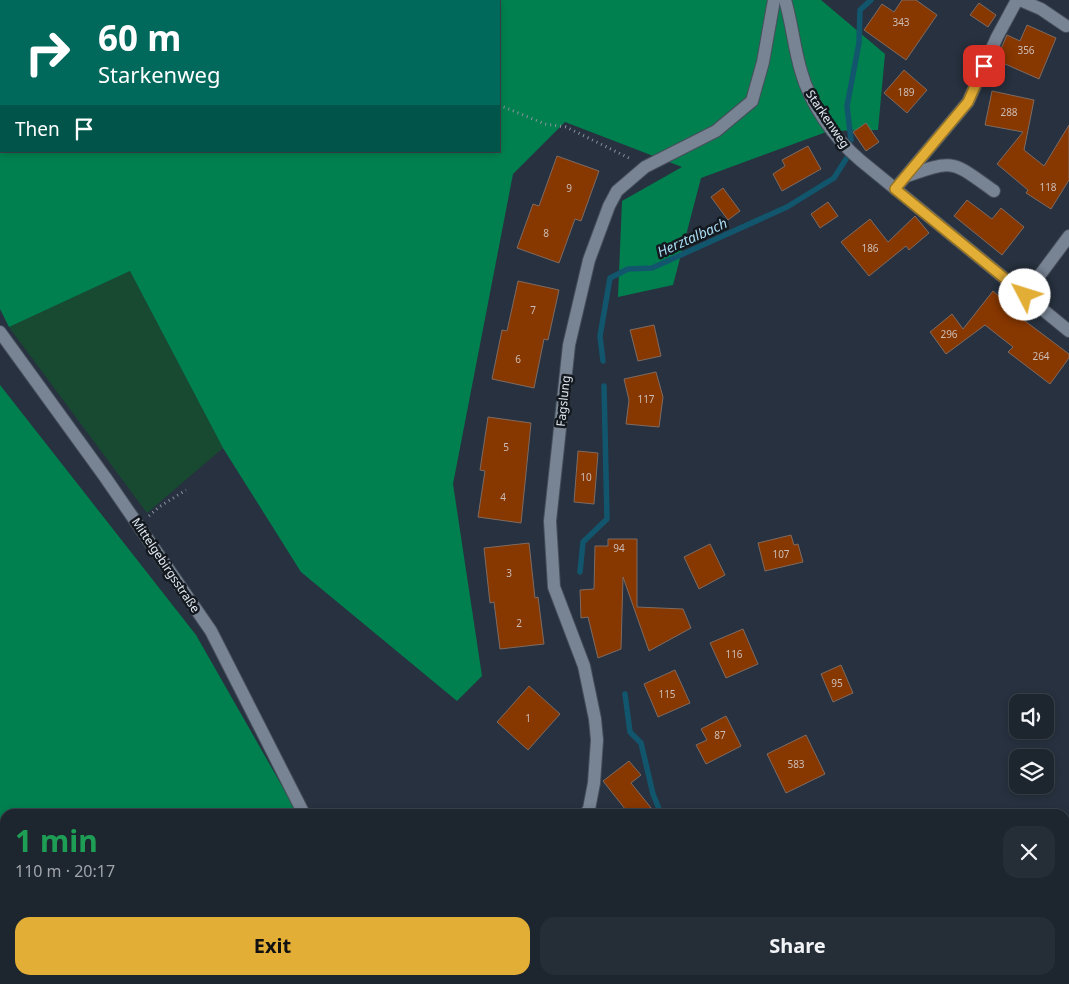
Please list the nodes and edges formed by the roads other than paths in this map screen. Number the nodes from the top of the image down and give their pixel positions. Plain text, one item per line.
1 (774, 0) edge
2 (785, 0) edge
3 (1019, 0) edge
4 (1066, 26) dead end
5 (905, 177) junction
6 (895, 189) junction
7 (994, 191) dead end
8 (1069, 236) edge
9 (1025, 295) junction
10 (1069, 331) edge
11 (0, 332) edge
12 (301, 809) edge
13 (587, 809) edge

1 - 13 street, Fagslung
2 - 6 street, Starkenweg
3 - 4 street
3 - 5 street
5 - 6 street
5 - 7 street
6 - 9 street, Starkenweg
8 - 9 street
9 - 10 street, Starkenweg
11 - 12 street, Mittelgebirgsstraße

